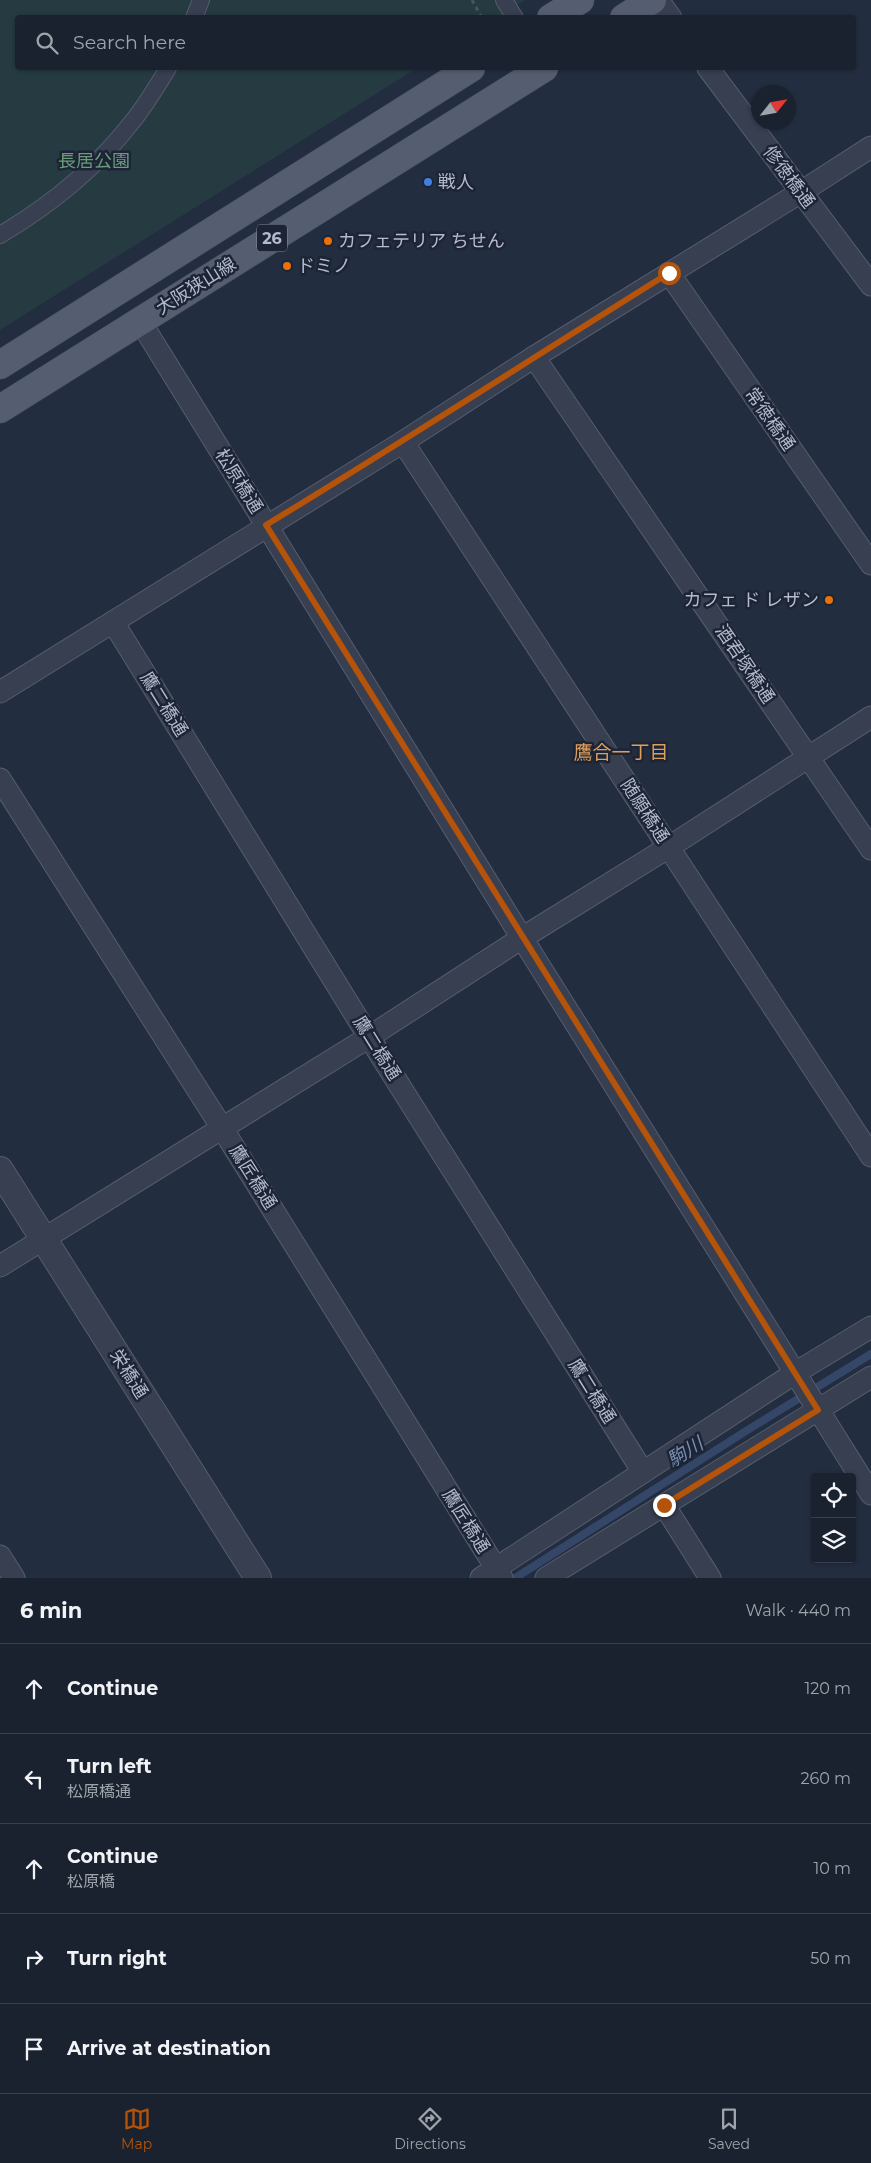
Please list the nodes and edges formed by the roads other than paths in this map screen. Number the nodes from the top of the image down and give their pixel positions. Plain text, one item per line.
1 (201, 0) edge
2 (504, 0) edge
3 (580, 0) edge
4 (652, 0) edge
5 (658, 0) edge
6 (195, 15) edge
7 (513, 15) edge
8 (556, 15) edge
9 (629, 15) edge
10 (669, 15) edge
11 (167, 70) edge
12 (468, 70) edge
13 (541, 70) edge
14 (710, 70) edge
15 (871, 147) edge
16 (801, 192) junction
17 (0, 235) edge
18 (669, 273) junction
19 (871, 285) edge
20 (140, 321) junction
21 (534, 357) junction
22 (0, 365) edge
23 (0, 409) edge
24 (403, 442) junction
25 (266, 525) junction
26 (871, 564) edge
27 (114, 622) junction
28 (0, 692) edge
29 (871, 717) edge
30 (809, 757) junction
31 (0, 778) edge
32 (669, 848) junction
33 (871, 849) edge
34 (522, 938) junction
35 (369, 1037) junction
36 (222, 1128) junction
37 (871, 1156) edge
38 (0, 1170) edge
39 (43, 1238) junction
40 (0, 1266) edge
41 (871, 1327) edge
42 (796, 1376) junction
43 (871, 1377) edge
44 (817, 1409) junction
45 (643, 1472) junction
46 (871, 1494) edge
47 (664, 1505) junction
48 (0, 1556) edge
49 (494, 1574) edge
50 (14, 1578) edge
51 (258, 1578) edge
52 (546, 1578) edge
53 (710, 1578) edge

1 - 6 street
2 - 7 street
3 - 8 main road
4 - 9 main road
5 - 10 street
11 - 17 street
12 - 22 main road, 26
13 - 20 main road, 大阪狭山線 / 26
14 - 16 street, 修徳橋通
15 - 16 street
16 - 18 street
16 - 19 street, 修徳橋通
18 - 21 street
18 - 26 street, 常徳橋通
20 - 23 main road, 大阪狭山線 / 26
20 - 25 street, 松原橋通
21 - 24 street
21 - 30 street, 酒君塚橋通
24 - 25 street
24 - 32 street, 随願橋通
25 - 27 street
25 - 34 street, 松原橋通
27 - 28 street
27 - 35 street, 鷹二橋通
29 - 30 street
30 - 32 street
30 - 33 street, 酒君塚橋通
31 - 36 street, 鷹匠橋通
32 - 34 street
32 - 37 street, 随願橋通
34 - 35 street
34 - 42 street, 松原橋通
35 - 36 street
35 - 45 street, 鷹二橋通
36 - 39 street
36 - 49 street, 鷹匠橋通
38 - 39 street, 栄橋通
39 - 40 street
39 - 51 street, 栄橋通
41 - 42 street
42 - 44 street, 松原橋通
42 - 45 street
43 - 44 street
44 - 46 street
44 - 47 street
45 - 49 street
47 - 52 street
47 - 53 street
48 - 50 street

